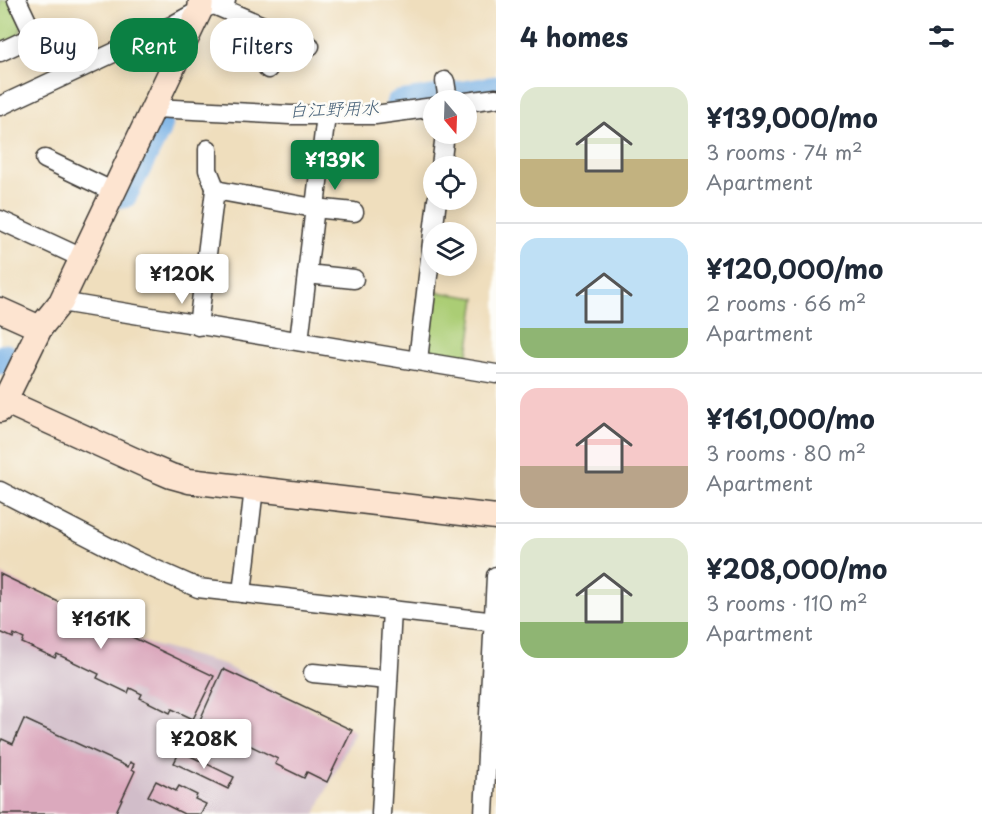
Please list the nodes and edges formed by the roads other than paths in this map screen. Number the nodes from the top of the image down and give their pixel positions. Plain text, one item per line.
1 (17, 0) edge
2 (210, 4) edge
3 (244, 18) edge
4 (0, 52) edge
5 (445, 81) dead end
6 (446, 90) edge
7 (496, 98) edge
8 (477, 101) edge
9 (0, 106) edge
10 (154, 108) junction
11 (423, 108) edge
12 (326, 115) junction
13 (208, 149) dead end
14 (45, 159) dead end
15 (216, 190) junction
16 (114, 192) junction
17 (314, 208) junction
18 (436, 210) edge
19 (354, 212) dead end
20 (0, 220) edge
21 (82, 258) junction
22 (307, 274) junction
23 (354, 279) dead end
24 (61, 302) junction
25 (0, 310) edge
26 (198, 326) junction
27 (40, 328) junction
28 (299, 341) junction
29 (418, 360) junction
30 (496, 374) edge
31 (4, 394) edge
32 (254, 488) junction
33 (0, 491) edge
34 (496, 516) edge
35 (496, 576) edge
36 (242, 593) junction
37 (392, 610) junction
38 (495, 622) edge
39 (313, 673) dead end
40 (388, 680) junction
41 (493, 711) edge
42 (488, 804) edge
43 (381, 814) edge

1 - 4 street
2 - 3 street
2 - 9 street
2 - 10 street
5 - 6 street
7 - 8 street
10 - 12 street
10 - 16 street
11 - 12 street
12 - 17 street
13 - 15 street
14 - 16 street
15 - 17 street
15 - 26 street
16 - 21 street
17 - 19 street
17 - 22 street
18 - 29 street
20 - 21 street
21 - 24 street
22 - 23 street
22 - 28 street
24 - 26 street
24 - 27 street
25 - 27 street
26 - 28 street
27 - 31 street
28 - 29 street
29 - 30 street
31 - 32 street
32 - 34 street
32 - 36 street
33 - 36 street
35 - 38 street
36 - 37 street
37 - 38 street
37 - 40 street
38 - 41 street
39 - 40 street
40 - 43 street
41 - 42 street

